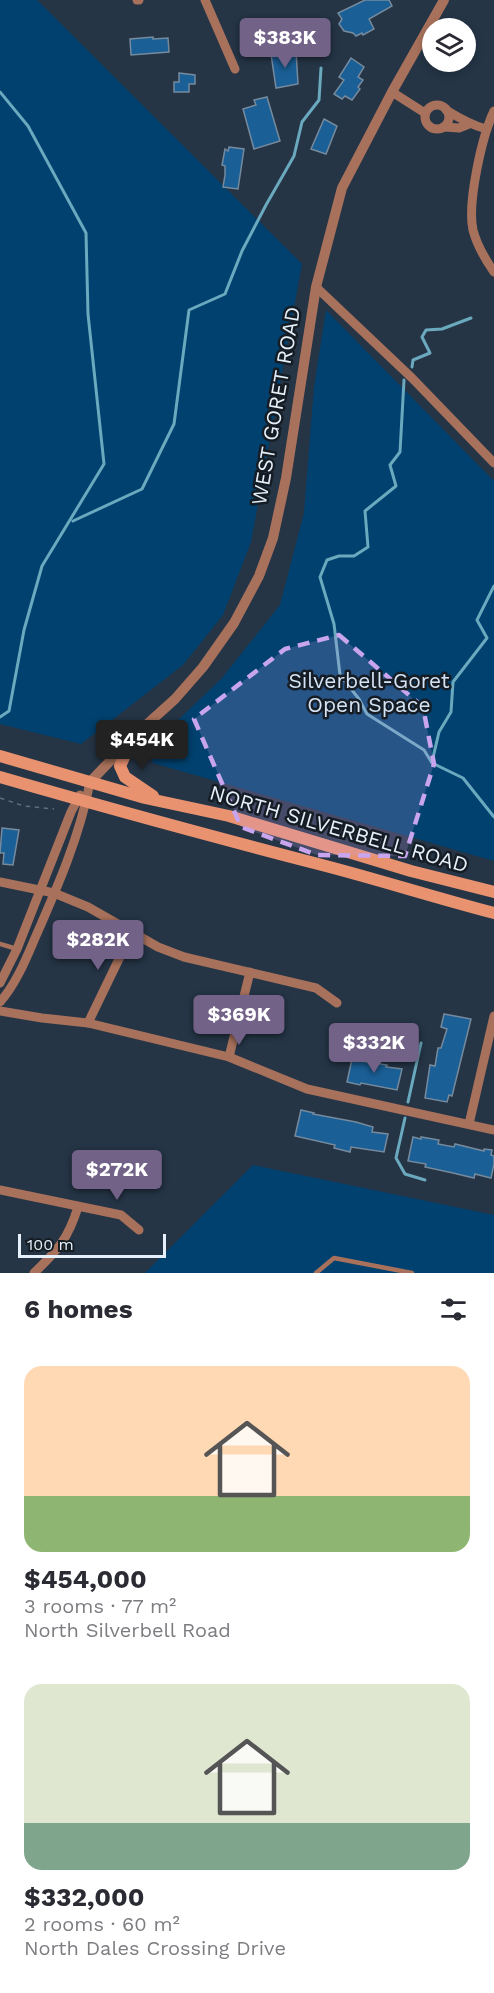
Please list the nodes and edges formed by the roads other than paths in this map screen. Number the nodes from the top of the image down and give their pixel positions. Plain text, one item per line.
1 (205, 0) edge
2 (444, 0) edge
3 (235, 69) dead end
4 (392, 92) junction
5 (446, 110) junction
6 (494, 111) edge
7 (425, 113) junction
8 (469, 124) junction
9 (444, 127) junction
10 (486, 129) junction
11 (494, 272) edge
12 (316, 287) junction
13 (494, 463) edge
14 (134, 736) junction
15 (0, 756) edge
16 (0, 777) edge
17 (90, 782) junction
18 (82, 801) junction
19 (161, 801) junction
20 (0, 882) edge
21 (41, 890) junction
22 (494, 892) edge
23 (54, 893) junction
24 (494, 913) edge
25 (132, 932) junction
26 (0, 944) edge
27 (17, 949) junction
28 (250, 972) junction
29 (0, 983) edge
30 (0, 1002) edge
31 (337, 1003) dead end
32 (0, 1011) edge
33 (493, 1020) edge
34 (88, 1023) junction
35 (229, 1057) junction
36 (469, 1124) junction
37 (494, 1130) edge
38 (0, 1190) edge
39 (78, 1207) junction
40 (139, 1230) dead end
41 (34, 1273) edge
42 (316, 1273) edge
43 (411, 1273) edge

1 - 3 street
2 - 4 street, WEST GORET ROAD
4 - 7 street
4 - 12 street, WEST GORET ROAD
5 - 7 street
5 - 8 street
5 - 9 street
6 - 10 street
7 - 9 street
8 - 9 street
8 - 10 street
10 - 11 street
12 - 13 street
12 - 14 street, WEST GORET ROAD
14 - 17 street, WEST GORET ROAD
14 - 19 main road
15 - 17 main road, NORTH SILVERBELL ROAD
16 - 18 main road, NORTH SILVERBELL ROAD
17 - 18 street, WEST GORET ROAD
17 - 19 main road, NORTH SILVERBELL ROAD
18 - 21 street, WEST GORET ROAD
18 - 23 street, WEST GORET ROAD
18 - 24 main road, NORTH SILVERBELL ROAD
19 - 22 main road, NORTH SILVERBELL ROAD
20 - 21 street
21 - 23 street
21 - 27 street, WEST GORET ROAD
23 - 25 street
23 - 30 street, WEST GORET ROAD
25 - 28 street
25 - 34 street
26 - 27 lane
27 - 29 street, WEST GORET ROAD
28 - 31 street
28 - 35 street
32 - 34 street
33 - 36 street
34 - 35 street
35 - 36 street
36 - 37 street
38 - 39 street
39 - 40 street
39 - 41 street
42 - 43 lane

